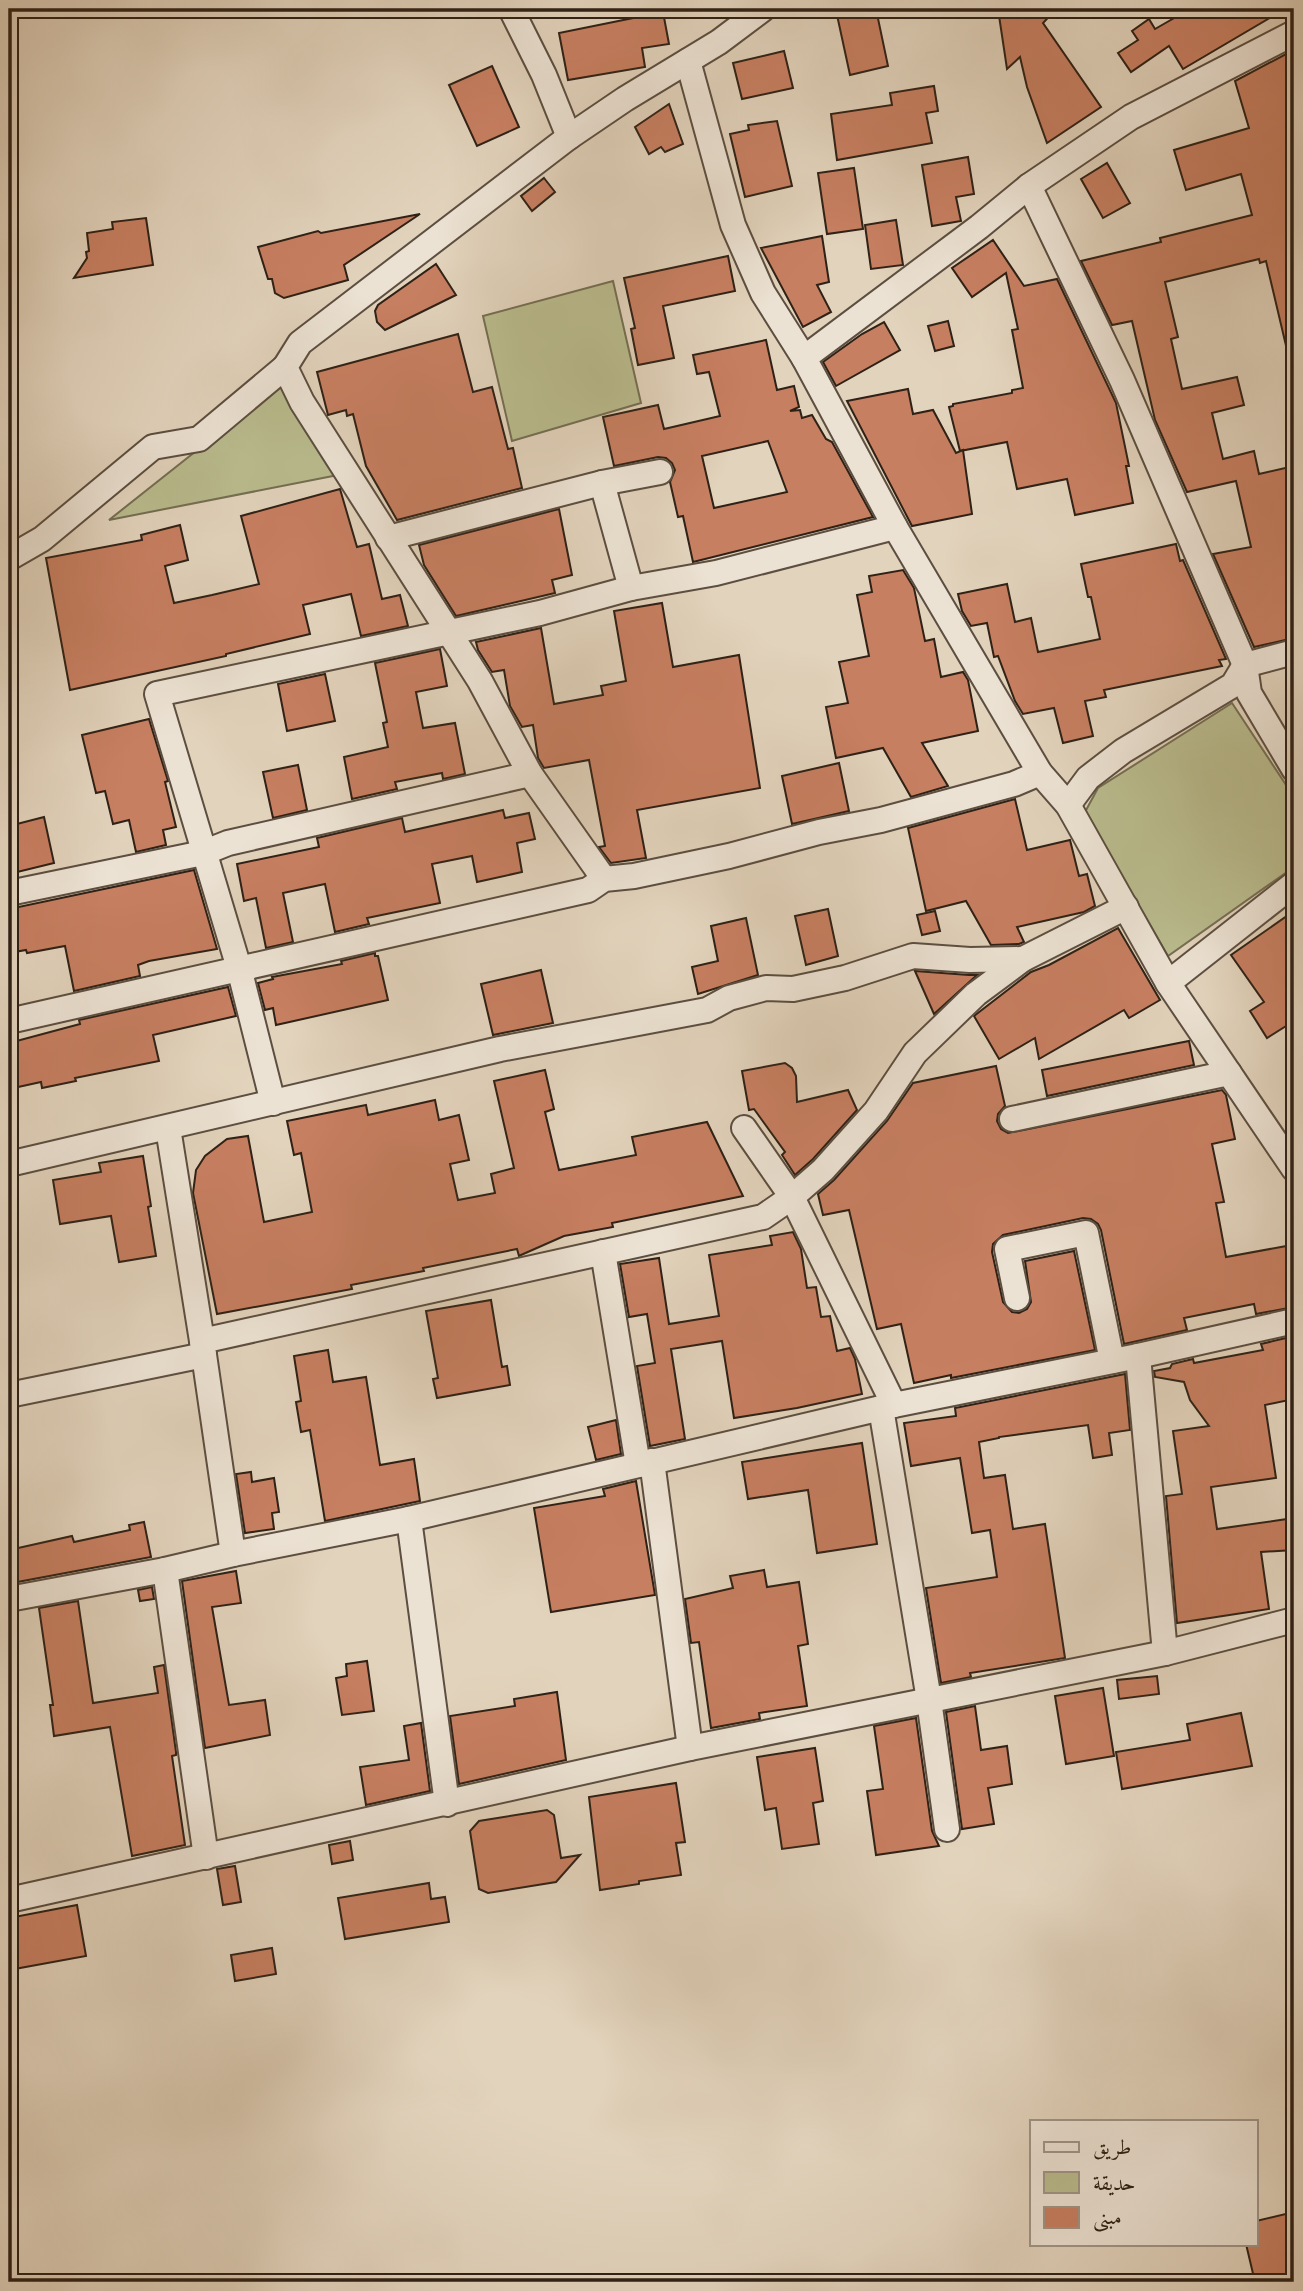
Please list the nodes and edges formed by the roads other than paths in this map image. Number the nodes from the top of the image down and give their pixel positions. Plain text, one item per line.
1 (511, 9) edge
2 (763, 9) edge
3 (1294, 33) edge
4 (688, 61) junction
5 (569, 136) junction
6 (1029, 186) junction
7 (804, 358) junction
8 (285, 367) junction
9 (660, 472) dead end
10 (602, 483) junction
11 (895, 527) junction
12 (388, 538) junction
13 (9, 558) edge
14 (631, 588) junction
15 (447, 631) junction
16 (1294, 652) edge
17 (1245, 665) junction
18 (1294, 769) edge
19 (1040, 773) junction
20 (530, 774) junction
21 (1068, 805) junction
22 (204, 853) junction
23 (604, 879) junction
24 (1294, 884) edge
25 (9, 893) edge
26 (1126, 907) junction
27 (1023, 959) junction
28 (239, 968) junction
29 (1168, 983) junction
30 (9, 1021) edge
31 (1229, 1073) junction
32 (273, 1102) junction
33 (1012, 1119) dead end
34 (168, 1128) junction
35 (744, 1128) dead end
36 (9, 1164) edge
37 (1294, 1168) edge
38 (792, 1197) junction
39 (603, 1252) junction
40 (1017, 1298) dead end
41 (1294, 1321) edge
42 (203, 1348) junction
43 (1138, 1356) junction
44 (1112, 1361) junction
45 (9, 1395) edge
46 (887, 1406) junction
47 (645, 1463) junction
48 (409, 1519) junction
49 (233, 1554) junction
50 (165, 1570) junction
51 (9, 1599) edge
52 (1294, 1620) edge
53 (1165, 1653) junction
54 (929, 1700) junction
55 (690, 1748) junction
56 (447, 1804) junction
57 (947, 1829) dead end
58 (206, 1857) junction
59 (9, 1900) edge

1 - 5 street
2 - 4 street
3 - 6 street
4 - 5 street
4 - 7 street
5 - 8 street
6 - 7 street
6 - 17 street
7 - 11 street
8 - 12 street
8 - 13 street
9 - 10 street
10 - 12 street
10 - 14 street
11 - 14 street
11 - 19 street
12 - 15 street
14 - 15 street
15 - 20 street
15 - 22 street
16 - 17 street
17 - 18 street
17 - 21 street
19 - 21 street
19 - 23 street
20 - 22 street
20 - 23 street
21 - 26 street
22 - 25 street
22 - 28 street
23 - 28 street
24 - 29 street
26 - 27 street
26 - 29 street
27 - 32 street
27 - 38 street
28 - 30 street
28 - 32 street
29 - 31 street
31 - 33 street
31 - 37 street
32 - 34 street
34 - 36 street
34 - 42 street
35 - 38 street
38 - 39 street
38 - 46 street
39 - 42 street
39 - 47 street
40 - 44 street
41 - 43 street
42 - 45 street
42 - 49 street
43 - 44 street
43 - 53 street
44 - 46 street
46 - 47 street
46 - 54 street
47 - 48 street
47 - 55 street
48 - 49 street
48 - 56 street
49 - 50 street
50 - 51 street
50 - 58 street
52 - 53 street
53 - 54 street
54 - 55 street
54 - 57 street
55 - 56 street
56 - 58 street
58 - 59 street

